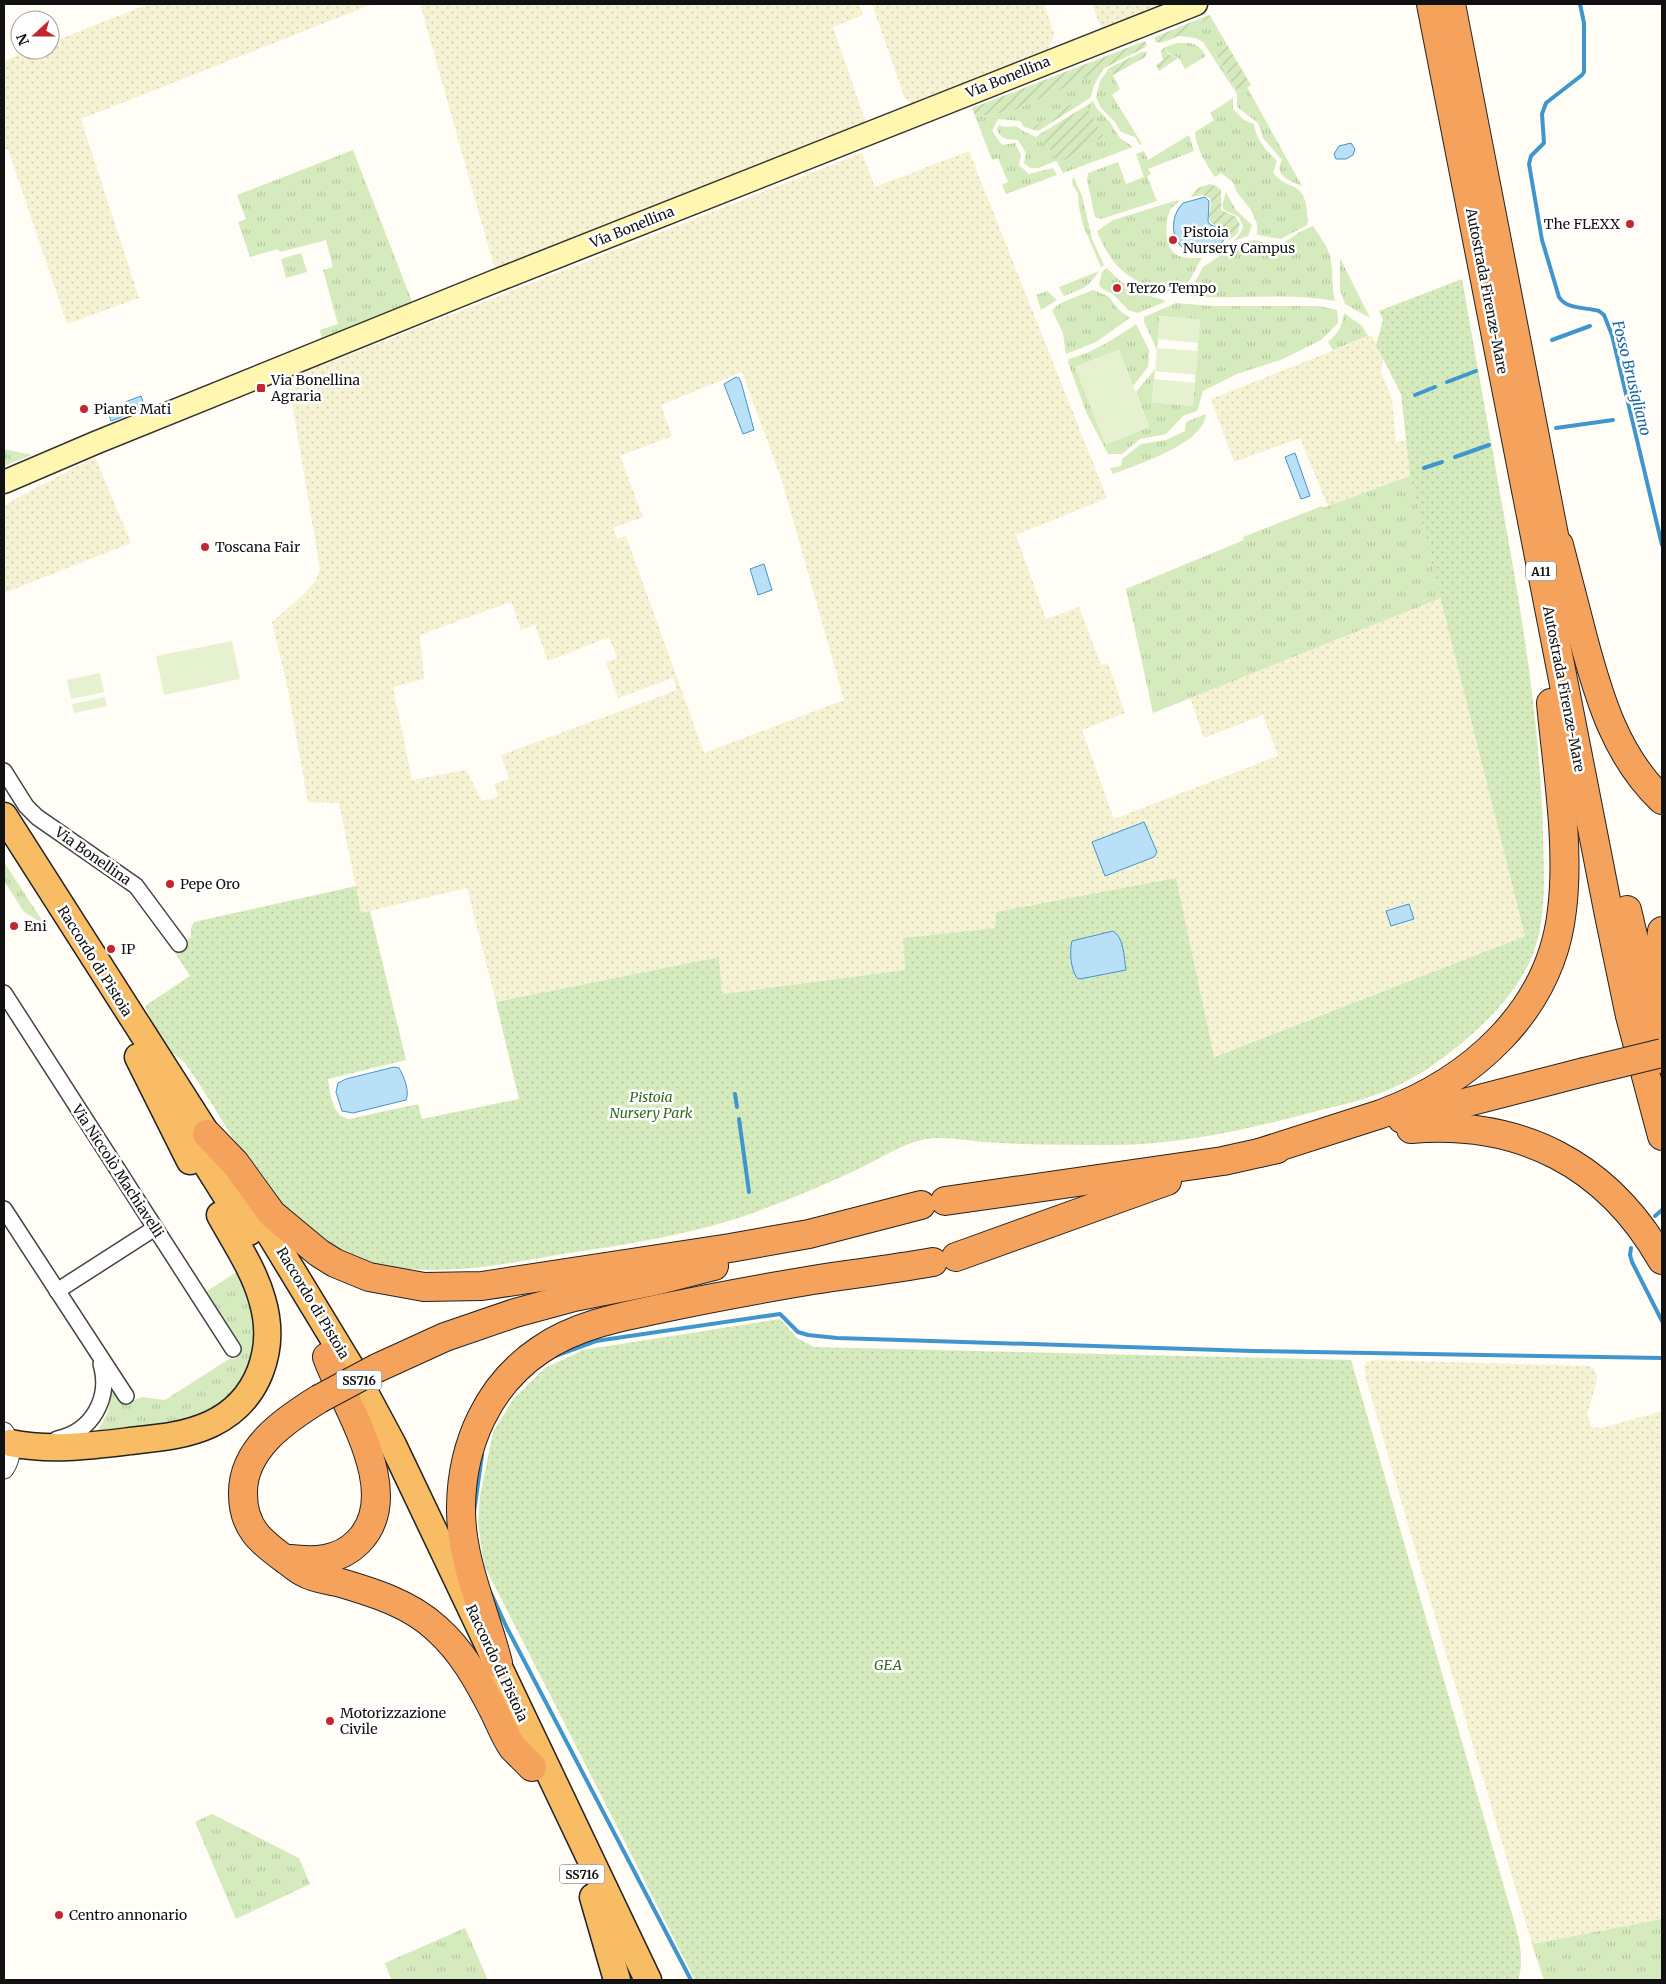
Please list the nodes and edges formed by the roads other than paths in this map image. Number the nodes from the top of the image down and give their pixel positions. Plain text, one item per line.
1 (1196, 4) edge
2 (1431, 4) edge
3 (1451, 4) edge
4 (69, 454) junction
5 (4, 482) edge
6 (1535, 488) junction
7 (4, 496) edge
8 (4, 771) edge
9 (1662, 800) edge
10 (4, 816) edge
11 (4, 847) edge
12 (1662, 931) edge
13 (178, 944) dead end
14 (4, 993) edge
15 (1662, 1031) edge
16 (1662, 1053) edge
17 (138, 1057) junction
18 (1662, 1059) edge
19 (207, 1134) junction
20 (1662, 1136) edge
21 (1258, 1153) junction
22 (1223, 1161) junction
23 (4, 1209) edge
24 (155, 1228) junction
25 (809, 1234) junction
26 (1662, 1260) edge
27 (813, 1280) junction
28 (655, 1281) junction
29 (57, 1291) junction
30 (233, 1350) dead end
31 (328, 1357) junction
32 (99, 1358) junction
33 (126, 1396) dead end
34 (7, 1437) edge
35 (4, 1469) edge
36 (284, 1558) junction
37 (498, 1663) junction
38 (532, 1767) junction
39 (599, 1893) junction
40 (617, 1980) edge
41 (633, 1980) edge
42 (648, 1980) edge
43 (665, 1980) edge

1 - 4 main road, Via Bonellina
2 - 6 highway, Autostrada Firenze-Mare / A11
3 - 6 highway, Autostrada Firenze-Mare / A11
4 - 5 main road, Via Bonellina
4 - 7 main road, Via Bonellina
6 - 9 highway
6 - 18 highway, Autostrada Firenze-Mare / A11
6 - 20 highway, Autostrada Firenze-Mare / A11
6 - 21 highway
8 - 13 street, Via Bonellina
10 - 19 highway, Raccordo di Pistoia / SS716
11 - 17 highway, Raccordo di Pistoia / SS716
12 - 15 highway
14 - 24 street, Via Niccolò Machiavelli
16 - 21 highway, bridge
17 - 31 highway, Raccordo di Pistoia / SS716
17 - 34 highway
19 - 25 highway
19 - 37 highway, Raccordo di Pistoia / SS716
21 - 22 highway
21 - 26 highway
22 - 25 highway
22 - 27 highway
23 - 29 street
24 - 29 street
24 - 30 street, Via Niccolò Machiavelli
25 - 28 highway
27 - 28 highway
27 - 37 highway
28 - 36 highway, bridge
29 - 32 street
31 - 36 highway
31 - 38 highway, Raccordo di Pistoia / SS716
32 - 33 street
32 - 34 street
34 - 35 street
36 - 38 highway
37 - 39 highway, Raccordo di Pistoia / SS716
38 - 39 highway, Raccordo di Pistoia / SS716
39 - 40 highway
39 - 41 highway, Raccordo di Pistoia / SS716
39 - 42 highway, Raccordo di Pistoia / SS716
39 - 43 highway

